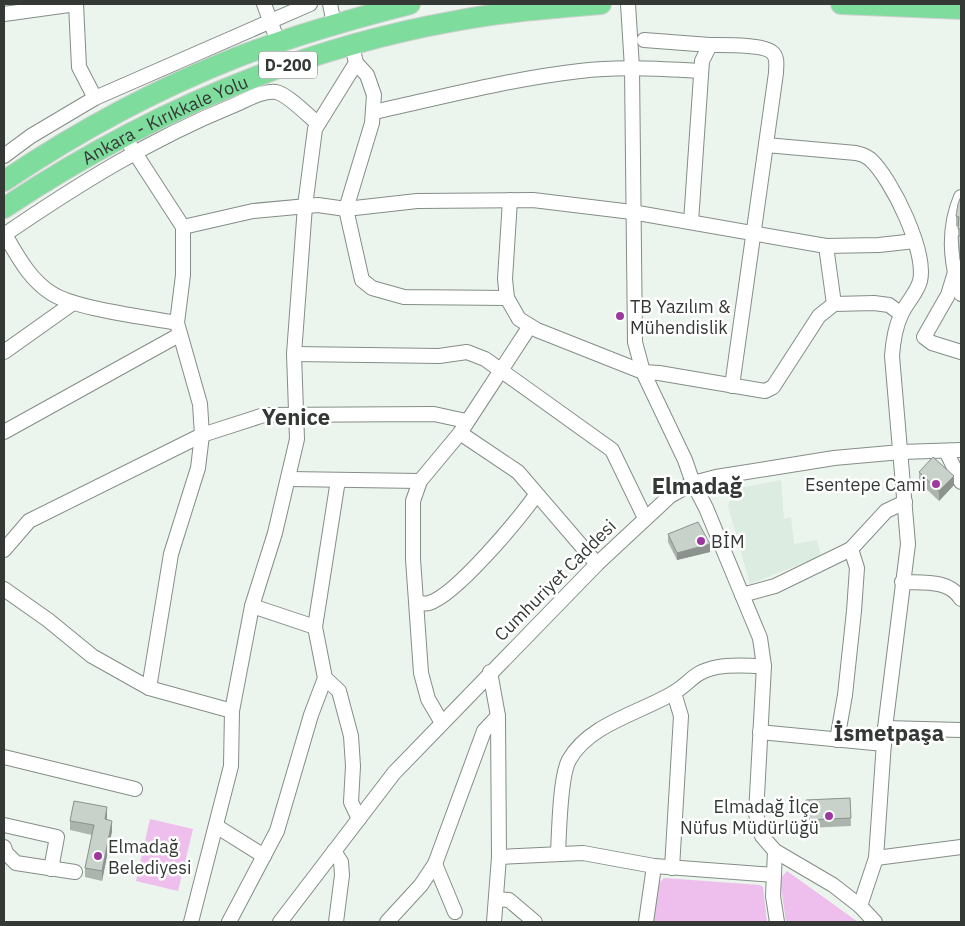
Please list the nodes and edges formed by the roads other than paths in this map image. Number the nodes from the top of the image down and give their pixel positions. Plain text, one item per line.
1 (76, 4) edge
2 (264, 4) edge
3 (310, 4) edge
4 (330, 4) edge
5 (410, 4) edge
6 (601, 4) edge
7 (628, 4) edge
8 (841, 4) edge
9 (961, 9) edge
10 (4, 14) edge
11 (270, 22) junction
12 (334, 24) junction
13 (637, 40) junction
14 (278, 42) junction
15 (710, 44) junction
16 (354, 54) junction
17 (632, 68) junction
18 (701, 71) junction
19 (95, 98) junction
20 (374, 112) junction
21 (318, 124) junction
22 (129, 144) junction
23 (766, 145) junction
24 (4, 156) edge
25 (4, 181) edge
26 (961, 197) edge
27 (510, 200) junction
28 (305, 206) junction
29 (4, 208) edge
30 (346, 209) junction
31 (632, 212) junction
32 (691, 222) junction
33 (183, 227) junction
34 (754, 233) junction
35 (4, 235) edge
36 (915, 241) junction
37 (826, 246) junction
38 (955, 272) junction
39 (961, 294) edge
40 (507, 298) junction
41 (73, 303) junction
42 (834, 304) junction
43 (901, 314) junction
44 (530, 326) junction
45 (178, 329) junction
46 (4, 352) edge
47 (961, 352) edge
48 (294, 354) junction
49 (500, 371) junction
50 (643, 372) junction
51 (732, 386) junction
52 (296, 414) junction
53 (463, 427) junction
54 (4, 432) edge
55 (202, 434) junction
56 (946, 450) junction
57 (961, 450) edge
58 (901, 452) junction
59 (289, 479) junction
60 (338, 480) junction
61 (420, 481) junction
62 (961, 482) edge
63 (693, 483) junction
64 (536, 495) junction
65 (905, 502) junction
66 (645, 518) junction
67 (851, 549) junction
68 (4, 550) edge
69 (597, 564) junction
70 (902, 582) junction
71 (4, 589) edge
72 (742, 595) junction
73 (961, 599) edge
74 (417, 603) junction
75 (252, 606) junction
76 (315, 627) junction
77 (764, 666) junction
78 (490, 672) junction
79 (325, 678) junction
80 (149, 688) junction
81 (674, 693) junction
82 (232, 711) junction
83 (498, 716) junction
84 (442, 723) junction
85 (885, 728) junction
86 (961, 730) edge
87 (760, 732) junction
88 (837, 740) junction
89 (884, 744) junction
90 (4, 757) edge
91 (134, 788) dead end
92 (359, 819) junction
93 (4, 825) edge
94 (216, 826) junction
95 (4, 847) edge
96 (961, 847) edge
97 (334, 851) junction
98 (775, 851) junction
99 (558, 854) junction
100 (264, 856) junction
101 (498, 857) junction
102 (876, 858) junction
103 (435, 864) junction
104 (654, 866) junction
105 (672, 868) junction
106 (51, 869) junction
107 (75, 872) dead end
108 (774, 875) junction
109 (496, 899) junction
110 (860, 906) junction
111 (455, 912) dead end
112 (871, 921) edge
113 (190, 922) edge
114 (229, 922) edge
115 (280, 922) edge
116 (336, 922) edge
117 (387, 922) edge
118 (494, 922) edge
119 (535, 922) edge
120 (646, 922) edge
121 (777, 922) edge

1 - 10 street
1 - 19 street
2 - 11 street
3 - 11 street
4 - 12 street
5 - 12 highway, Ankara - Kırıkkale Yolu / D-200
6 - 16 highway, Ankara - Kırıkkale Yolu / D-200
7 - 13 street
8 - 9 highway
11 - 14 street
11 - 19 street
12 - 14 highway, Ankara - Kırıkkale Yolu / D-200
13 - 15 street
13 - 17 street
14 - 25 highway, Ankara - Kırıkkale Yolu / D-200
15 - 18 street
15 - 23 street
16 - 20 street
16 - 21 street
16 - 22 highway, Ankara - Kırıkkale Yolu / D-200
17 - 18 street
17 - 20 street
17 - 31 street
18 - 32 street
19 - 24 street
20 - 30 street
21 - 22 street
21 - 28 street
22 - 29 highway, Ankara - Kırıkkale Yolu / D-200
22 - 33 street
22 - 35 street
23 - 34 street
23 - 36 street
26 - 38 street
27 - 30 street
27 - 31 street
27 - 40 street
28 - 30 street
28 - 33 street
28 - 48 street
30 - 40 street
31 - 32 street
31 - 50 street
32 - 34 street
33 - 45 street
34 - 37 street
34 - 51 street
35 - 41 street
36 - 37 street
36 - 43 street
37 - 42 street
38 - 39 street
38 - 47 street
40 - 44 street
41 - 45 street
41 - 46 street
42 - 43 street
42 - 51 street
43 - 58 street
44 - 49 street
44 - 50 street
45 - 54 street
45 - 55 street
48 - 49 street
48 - 52 street
49 - 53 street
49 - 66 street
50 - 51 street
50 - 63 street
52 - 53 street
52 - 55 street
52 - 59 street
53 - 61 street
53 - 64 street
55 - 68 street
55 - 80 street
56 - 57 street, Cumhuriyet Caddesi
56 - 58 street, Cumhuriyet Caddesi
56 - 62 street
58 - 63 street, Cumhuriyet Caddesi
58 - 65 street
59 - 60 street
59 - 75 street
60 - 61 street
60 - 76 street
61 - 74 street
63 - 66 street, Cumhuriyet Caddesi
63 - 72 street
64 - 69 street
64 - 74 street
65 - 67 street
65 - 70 street
66 - 69 street, Cumhuriyet Caddesi
67 - 72 street
67 - 88 street
69 - 78 street, Cumhuriyet Caddesi
70 - 73 street
70 - 85 street
71 - 80 street
72 - 77 street
74 - 84 street
75 - 76 street
75 - 82 street
76 - 79 street
77 - 81 street
77 - 87 street
78 - 83 street
78 - 84 street, Cumhuriyet Caddesi
79 - 92 street
79 - 100 street
80 - 82 street
81 - 99 street
81 - 105 street
82 - 94 street
83 - 101 street
83 - 103 street
84 - 92 street, Cumhuriyet Caddesi
85 - 86 street
85 - 89 street
87 - 88 street
87 - 98 street
88 - 89 street
89 - 102 street
90 - 91 street
92 - 97 street, Cumhuriyet Caddesi
93 - 106 street
94 - 100 street
94 - 113 street
95 - 106 street
96 - 102 street
97 - 115 street, Cumhuriyet Caddesi
97 - 116 street
98 - 108 street
98 - 110 street
99 - 101 street
99 - 104 street
100 - 114 street
101 - 109 street
102 - 110 street
103 - 111 street
103 - 117 street
104 - 105 street
104 - 120 street
105 - 108 street
106 - 107 street
108 - 121 street
109 - 118 street
109 - 119 street
110 - 112 street

